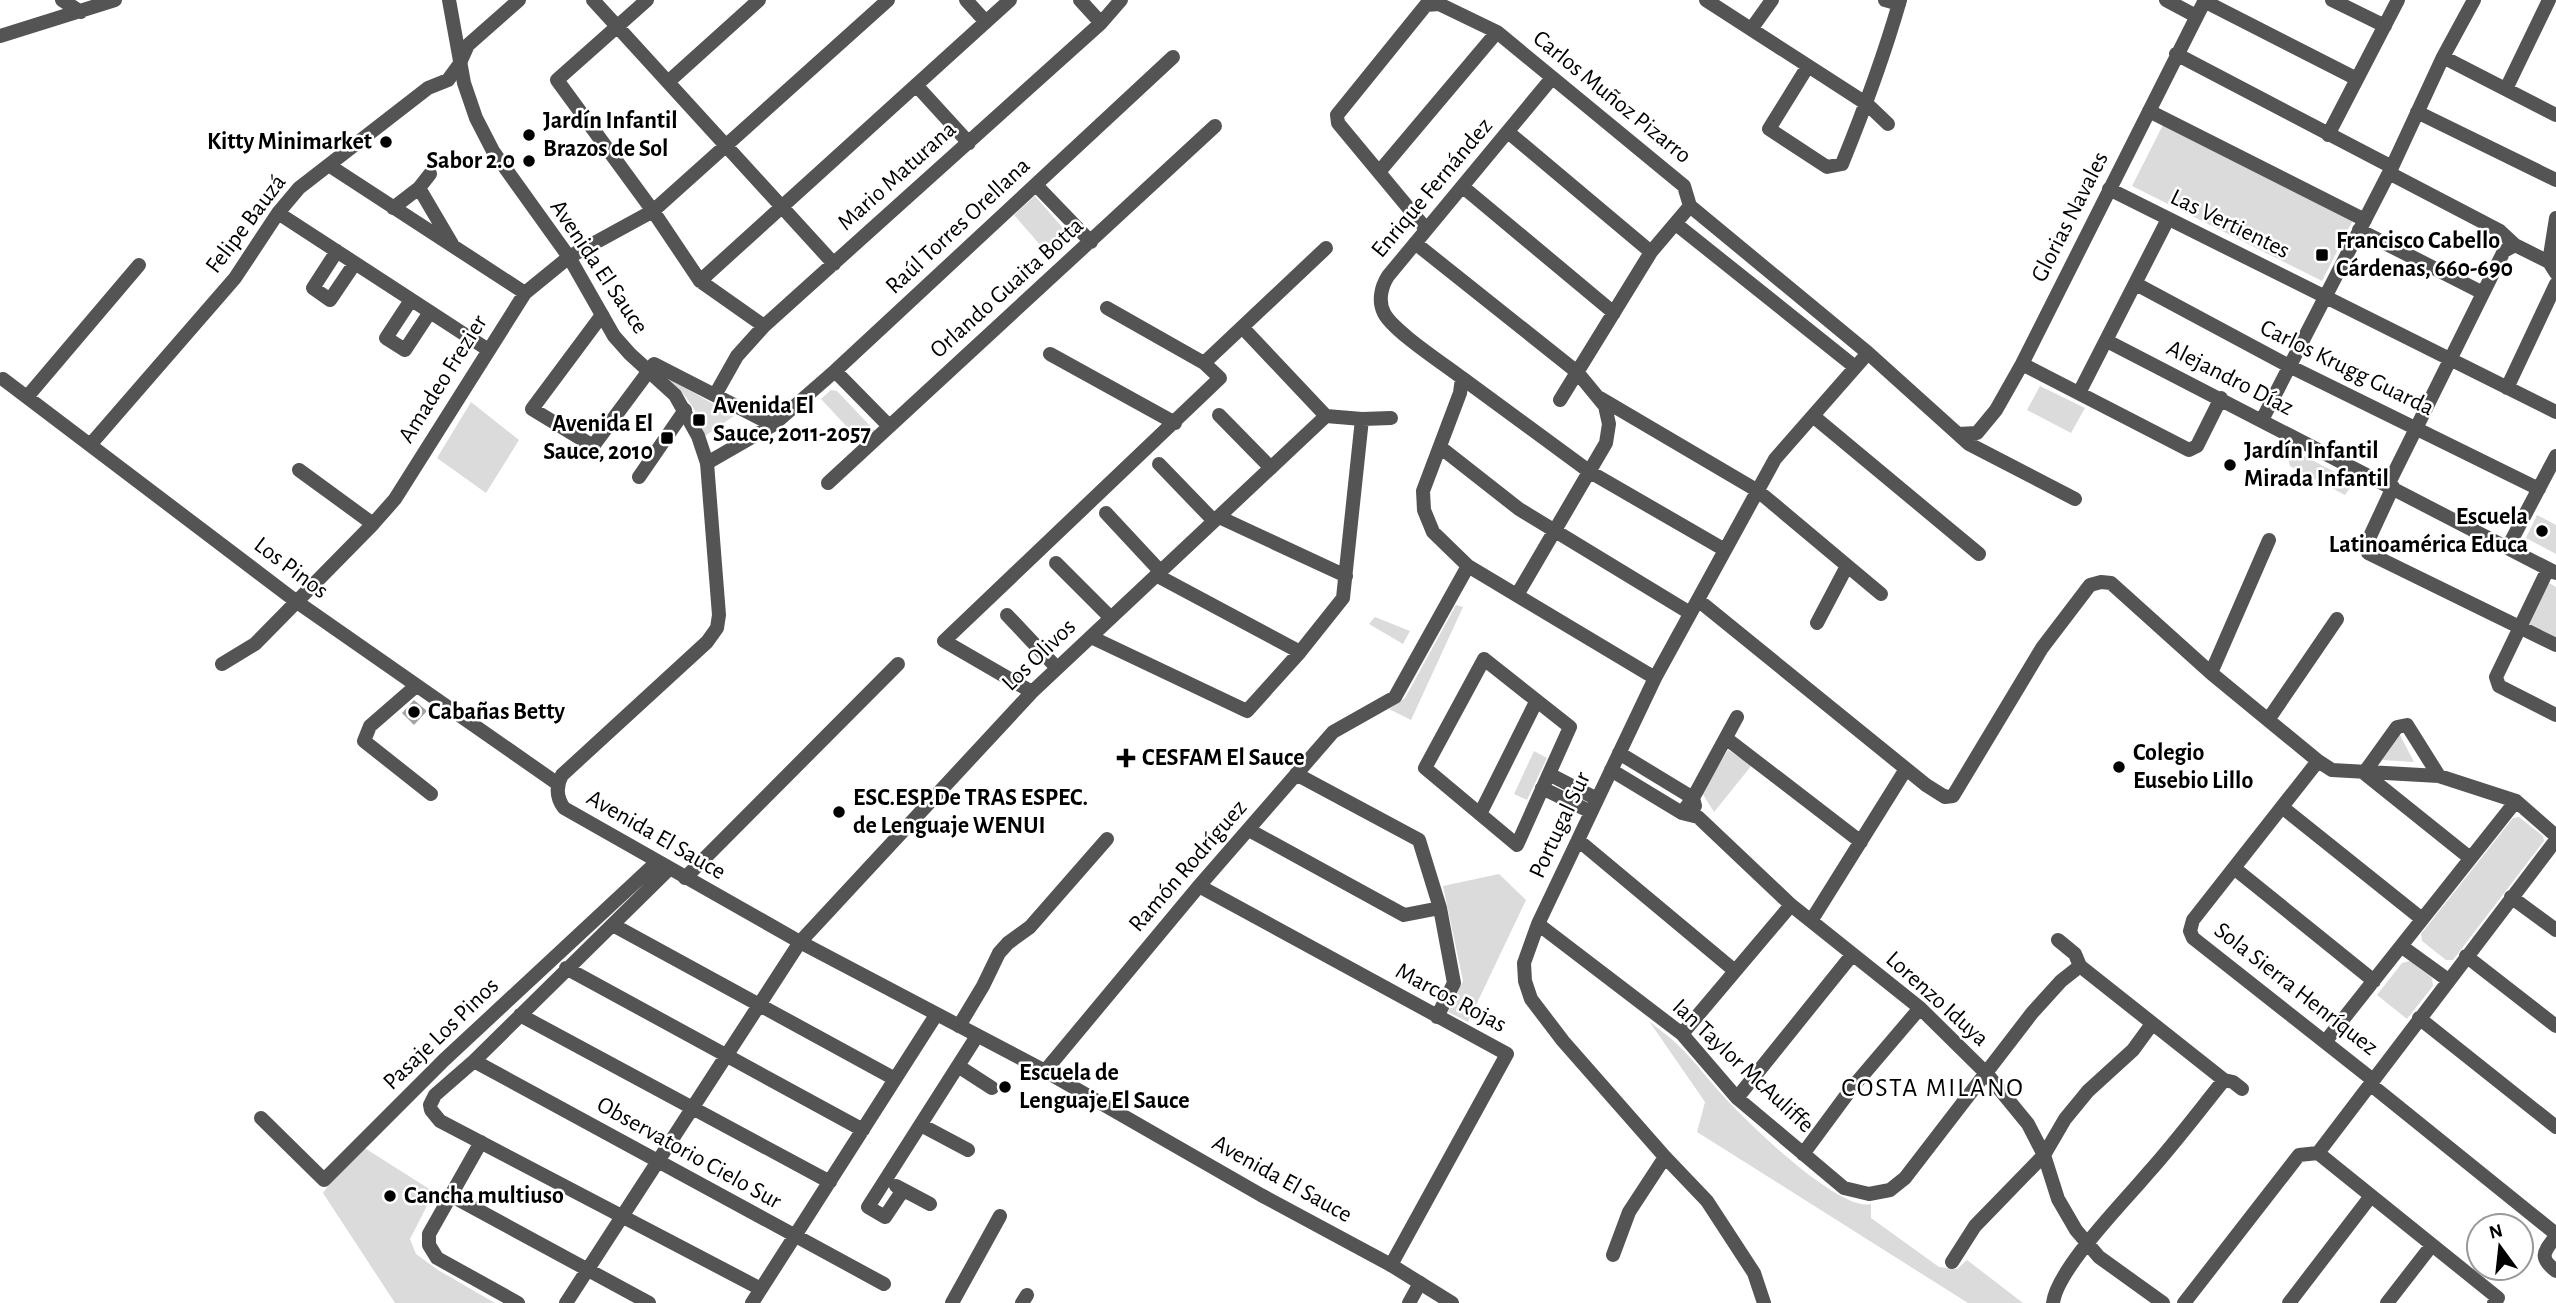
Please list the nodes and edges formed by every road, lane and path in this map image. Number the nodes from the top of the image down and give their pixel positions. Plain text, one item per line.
1 (62, 0) edge
2 (116, 0) edge
3 (449, 0) edge
4 (519, 0) edge
5 (593, 0) edge
6 (647, 0) edge
7 (758, 0) edge
8 (888, 0) edge
9 (966, 0) edge
10 (1010, 0) edge
11 (1080, 0) edge
12 (1121, 0) edge
13 (1706, 0) edge
14 (1772, 0) edge
15 (2166, 0) edge
16 (2332, 0) edge
17 (2398, 0) edge
18 (2473, 0) edge
19 (2549, 0) edge
20 (1895, 1) edge
21 (2204, 1) edge
22 (81, 12) junction
23 (2196, 16) junction
24 (986, 22) junction
25 (1101, 23) junction
26 (2385, 26) junction
27 (618, 28) junction
28 (1752, 28) junction
29 (1497, 32) junction
30 (0, 36) edge
31 (2176, 54) junction
32 (1172, 57) dead end
33 (2443, 57) junction
34 (459, 65) junction
35 (1808, 66) junction
36 (1552, 78) junction
37 (2357, 79) junction
38 (668, 82) junction
39 (916, 85) junction
40 (2506, 89) junction
41 (1867, 104) junction
42 (2149, 111) junction
43 (2417, 112) junction
44 (2556, 115) edge
45 (1888, 124) dead end
46 (1215, 126) dead end
47 (1508, 132) junction
48 (2328, 135) junction
49 (969, 143) junction
50 (725, 145) junction
51 (330, 166) junction
52 (2390, 170) junction
53 (1379, 172) junction
54 (430, 174) dead end
55 (2556, 180) edge
56 (1036, 185) junction
57 (1463, 187) junction
58 (419, 188) junction
59 (2109, 189) junction
60 (1690, 206) junction
61 (782, 207) junction
62 (393, 208) junction
63 (653, 211) junction
64 (278, 213) junction
65 (2556, 218) edge
66 (2168, 219) junction
67 (1676, 224) junction
68 (2362, 225) junction
69 (1426, 229) junction
70 (1091, 242) junction
71 (1415, 243) junction
72 (2515, 245) junction
73 (1326, 248) dead end
74 (455, 249) junction
75 (337, 251) junction
76 (1651, 252) junction
77 (569, 257) junction
78 (355, 263) junction
79 (834, 264) junction
80 (139, 265) dead end
81 (2553, 267) edge
82 (700, 281) junction
83 (2556, 284) edge
84 (2136, 285) junction
85 (525, 293) junction
86 (2483, 293) junction
87 (2325, 297) junction
88 (411, 300) junction
89 (1107, 308) dead end
90 (430, 312) junction
91 (1614, 313) junction
92 (602, 315) junction
93 (765, 326) junction
94 (1242, 327) junction
95 (2107, 341) junction
96 (487, 349) junction
97 (1868, 353) junction
98 (1050, 354) dead end
99 (2450, 359) junction
100 (1204, 363) junction
101 (2022, 364) junction
102 (2289, 366) junction
103 (1855, 367) junction
104 (649, 370) junction
105 (835, 371) junction
106 (1577, 372) junction
107 (1462, 378) junction
108 (3, 379) dead end
109 (2507, 387) junction
110 (2079, 393) junction
111 (715, 395) junction
112 (27, 397) junction
113 (1600, 398) junction
114 (2221, 398) junction
115 (1560, 400) dead end
116 (685, 410) junction
117 (2556, 412) edge
118 (1219, 415) dead end
119 (1326, 416) junction
120 (1813, 416) junction
121 (1391, 418) dead end
122 (1362, 419) junction
123 (2262, 420) junction
124 (1175, 423) junction
125 (773, 425) junction
126 (889, 426) junction
127 (2416, 427) junction
128 (1958, 434) junction
129 (90, 444) junction
130 (1440, 447) junction
131 (2556, 456) edge
132 (707, 464) junction
133 (1159, 464) dead end
134 (1270, 468) junction
135 (299, 470) dead end
136 (1590, 472) junction
137 (639, 477) dead end
138 (828, 483) dead end
139 (2390, 486) junction
140 (2539, 489) junction
141 (1758, 491) junction
142 (2076, 499) dead end
143 (1107, 513) dead end
144 (1217, 519) junction
145 (373, 524) junction
146 (1556, 532) junction
147 (2269, 540) dead end
148 (2508, 547) junction
149 (1725, 550) junction
150 (1979, 554) dead end
151 (1056, 563) dead end
152 (1468, 566) junction
153 (1847, 566) junction
154 (2552, 571) edge
155 (1158, 573) junction
156 (1346, 576) junction
157 (1881, 594) dead end
158 (1517, 595) junction
159 (1698, 600) junction
160 (297, 601) junction
161 (1690, 614) junction
162 (1007, 615) dead end
163 (1111, 618) junction
164 (2337, 619) dead end
165 (1817, 623) dead end
166 (2520, 628) junction
167 (1091, 636) junction
168 (2556, 645) edge
169 (1300, 652) junction
170 (222, 664) dead end
171 (898, 664) dead end
172 (1057, 668) junction
173 (2211, 673) junction
174 (1654, 678) junction
175 (416, 686) junction
176 (1031, 692) junction
177 (1536, 702) junction
178 (2556, 715) edge
179 (1737, 717) dead end
180 (2268, 720) junction
181 (1727, 739) junction
182 (1619, 753) junction
183 (2318, 761) junction
184 (1906, 769) junction
185 (1611, 770) junction
186 (2364, 773) junction
187 (1296, 774) junction
188 (1549, 774) junction
189 (2440, 776) junction
190 (558, 784) junction
191 (1542, 788) junction
192 (431, 794) dead end
193 (1693, 798) junction
194 (2516, 801) junction
195 (1594, 805) junction
196 (2282, 807) junction
197 (1682, 813) junction
198 (1480, 814) junction
199 (1698, 817) junction
200 (1249, 830) junction
201 (2556, 838) edge
202 (1107, 839) dead end
203 (1578, 840) junction
204 (1861, 842) junction
205 (2470, 858) junction
206 (663, 866) junction
207 (2234, 868) junction
208 (685, 878) junction
209 (1199, 887) junction
210 (2511, 897) junction
211 (1791, 905) junction
212 (1440, 908) junction
213 (2422, 919) junction
214 (1811, 921) junction
215 (1538, 924) junction
216 (613, 925) junction
217 (2556, 930) edge
218 (2059, 940) dead end
219 (800, 942) junction
220 (2401, 946) junction
221 (1852, 956) junction
222 (2466, 956) junction
223 (2080, 966) junction
224 (566, 968) junction
225 (1735, 971) junction
226 (2448, 980) junction
227 (2374, 981) junction
228 (759, 1005) junction
229 (1920, 1008) junction
230 (520, 1015) junction
231 (936, 1015) junction
232 (1437, 1017) junction
233 (2418, 1018) junction
234 (2152, 1024) junction
235 (959, 1026) junction
236 (2556, 1026) edge
237 (1682, 1034) junction
238 (977, 1036) junction
239 (2326, 1042) junction
240 (726, 1056) junction
241 (474, 1061) junction
242 (958, 1066) junction
243 (1045, 1071) junction
244 (1987, 1074) junction
245 (895, 1079) junction
246 (2224, 1080) junction
247 (2372, 1082) junction
248 (992, 1088) dead end
249 (2242, 1089) dead end
250 (1737, 1098) junction
251 (692, 1108) junction
252 (261, 1118) dead end
253 (921, 1125) junction
254 (2556, 1127) edge
255 (863, 1130) junction
256 (481, 1142) junction
257 (968, 1150) dead end
258 (2318, 1153) junction
259 (1803, 1154) junction
260 (2043, 1155) junction
261 (1665, 1157) junction
262 (658, 1161) junction
263 (886, 1180) junction
264 (830, 1182) junction
265 (903, 1190) junction
266 (452, 1196) junction
267 (2371, 1196) junction
268 (930, 1204) dead end
269 (622, 1216) junction
270 (1000, 1216) dead end
271 (2556, 1235) edge
272 (795, 1236) junction
273 (2088, 1244) junction
274 (2432, 1245) junction
275 (1614, 1255) dead end
276 (1952, 1262) dead end
277 (1391, 1265) junction
278 (587, 1270) junction
279 (2556, 1271) edge
280 (1420, 1283) junction
281 (884, 1284) dead end
282 (761, 1289) junction
283 (2496, 1301) edge
284 (518, 1303) edge
285 (566, 1303) edge
286 (649, 1303) edge
287 (752, 1303) edge
288 (952, 1303) edge
289 (1409, 1303) edge
290 (1452, 1303) edge
291 (1764, 1303) edge
292 (2053, 1303) edge
293 (2162, 1303) edge
294 (2184, 1303) edge
295 (2288, 1303) edge
296 (2387, 1303) edge

1 - 22 street
2 - 22 street
3 - 34 street, Avenida El Sauce
4 - 34 street, Felipe Bauzá
5 - 27 street
6 - 27 street
7 - 38 street
8 - 50 street, Amadeo Frezier
9 - 24 street
10 - 24 street
11 - 25 street
12 - 25 street, Mario Maturana
13 - 28 street
14 - 28 street
15 - 23 street
16 - 26 street
17 - 26 street
18 - 33 street
19 - 40 street
20 - 41 street
21 - 23 street, Glorias Navales
21 - 37 street
22 - 30 street
23 - 31 street, Glorias Navales
24 - 39 street
25 - 49 street, Mario Maturana
26 - 37 street
27 - 38 street
27 - 63 street
28 - 35 street
29 - 36 street, Carlos Muñoz Pizarro
29 - 53 street
29 - 53 street, Carlos Muñoz Pizarro
31 - 42 street, Glorias Navales
31 - 48 street
32 - 56 street, Raúl Torres Orellana
33 - 40 street
33 - 43 street
34 - 51 street, Felipe Bauzá
34 - 77 street, Avenida El Sauce
35 - 41 street
35 - 41 street
36 - 47 street, Enrique Fernández
36 - 60 street, Carlos Muñoz Pizarro
37 - 48 street
38 - 50 street
39 - 49 street
39 - 61 street
40 - 44 street
41 - 45 street
42 - 59 street, Glorias Navales
42 - 68 street
43 - 52 street
43 - 55 street
46 - 70 street, Orlando Guaita Botta
47 - 57 street, Enrique Fernández
47 - 76 street
48 - 52 street
49 - 79 street, Mario Maturana
50 - 61 street
50 - 63 street, Amadeo Frezier
51 - 62 street
51 - 64 street, Felipe Bauzá
52 - 68 street
52 - 72 street
53 - 69 street, Carlos Muñoz Pizarro
54 - 58 street
56 - 70 street
56 - 105 street, Raúl Torres Orellana
57 - 69 street, Enrique Fernández
57 - 91 street
58 - 62 street
58 - 74 street
59 - 66 street, Las Vertientes
59 - 101 street, Glorias Navales
60 - 67 street
60 - 97 street, Carlos Muñoz Pizarro
61 - 79 street
61 - 82 street
62 - 74 street
63 - 77 street, Amadeo Frezier
63 - 82 street
64 - 75 street
64 - 129 street, Felipe Bauzá
65 - 81 street
66 - 84 street
66 - 87 street, Las Vertientes
67 - 76 street
67 - 103 street
68 - 86 street
68 - 87 street
69 - 71 street, Enrique Fernández
70 - 126 street, Orlando Guaita Botta
71 - 106 street
71 - 107 street, Enrique Fernández
72 - 81 street
72 - 86 street
73 - 94 street
74 - 85 street
75 - 78 street
75 - 78 street
76 - 91 street
77 - 85 street, Amadeo Frezier
77 - 92 street, Avenida El Sauce
78 - 88 street
79 - 93 street, Mario Maturana
80 - 112 street
82 - 93 street
83 - 109 street
84 - 95 street
84 - 102 street, Carlos Krugg Guarda
85 - 96 street, Amadeo Frezier
86 - 99 street
87 - 99 street, Las Vertientes
87 - 102 street
88 - 90 street
88 - 90 street
89 - 100 street
90 - 96 street
91 - 106 street
92 - 104 street, Avenida El Sauce
92 - 104 street
93 - 111 street, Mario Maturana
94 - 100 street
94 - 119 street
95 - 110 street
95 - 114 street, Alejandro Díaz
96 - 145 street, Amadeo Frezier
97 - 103 street, Portugal Sur
97 - 128 street, Carlos Muñoz Pizarro
98 - 124 street
99 - 109 street, Las Vertientes
99 - 127 street
100 - 124 street
101 - 110 street
101 - 128 street, Glorias Navales
102 - 123 street
102 - 127 street, Carlos Krugg Guarda
103 - 120 street, Portugal Sur
104 - 111 street
104 - 116 street, Avenida El Sauce
105 - 125 street, Raúl Torres Orellana
105 - 126 street
106 - 113 street
106 - 115 street
107 - 130 street
107 - 136 street
108 - 112 street, Los Pinos
109 - 117 street, Las Vertientes
110 - 114 street
111 - 125 street
112 - 129 street, Los Pinos
113 - 136 street
113 - 141 street
114 - 123 street, Alejandro Díaz
116 - 132 street, Avenida El Sauce
116 - 137 street
118 - 134 street
119 - 122 street
119 - 134 street, Los Olivos
120 - 141 street, Portugal Sur
120 - 150 street
121 - 122 street
122 - 156 street
123 - 139 street, Alejandro Díaz
124 - 176 street
125 - 132 street, Raúl Torres Orellana
126 - 138 street, Orlando Guaita Botta
127 - 139 street
127 - 140 street, Carlos Krugg Guarda
128 - 142 street, Carlos Muñoz Pizarro
129 - 160 street, Los Pinos
130 - 146 street
130 - 152 street
131 - 140 street
132 - 190 street, Avenida El Sauce
133 - 144 street
134 - 144 street, Los Olivos
135 - 145 street
136 - 146 street
136 - 149 street
139 - 148 street, Alejandro Díaz
139 - 166 street
140 - 148 street
141 - 149 street, Portugal Sur
141 - 153 street
143 - 155 street
144 - 155 street, Los Olivos
144 - 156 street
145 - 160 street, Amadeo Frezier
146 - 158 street
146 - 161 street
147 - 173 street
148 - 154 street, Alejandro Díaz
149 - 159 street, Portugal Sur
151 - 163 street
152 - 158 street
152 - 187 street, Ramón Rodríguez
153 - 157 street
153 - 165 street
154 - 166 street
155 - 163 street, Los Olivos
155 - 169 street
156 - 169 street
158 - 174 street
159 - 161 street, Portugal Sur
159 - 184 street
160 - 170 street, Amadeo Frezier
160 - 175 street, Los Pinos
161 - 174 street, Portugal Sur
162 - 172 street
163 - 167 street, Los Olivos
164 - 180 street
166 - 168 street
166 - 178 street
167 - 169 street
167 - 172 street, Los Olivos
171 - 208 street
172 - 176 street, Los Olivos
173 - 180 street
173 - 184 street
174 - 182 street, Portugal Sur
175 - 190 street, Los Pinos
175 - 192 street
176 - 219 street, Los Olivos
177 - 188 street
177 - 198 street
177 - 198 street
179 - 181 street
180 - 183 street
181 - 193 street
181 - 204 street
182 - 185 street, Portugal Sur
182 - 193 street
183 - 186 street
183 - 196 street, Sola Sierra Henríquez
184 - 204 street
185 - 195 street, Portugal Sur
185 - 197 street, Lorenzo Iduya
186 - 189 street
186 - 189 street
186 - 205 street
187 - 200 street, Ramón Rodríguez
187 - 212 street
188 - 191 street
188 - 195 street
189 - 194 street
190 - 206 street, Avenida El Sauce
191 - 195 street
191 - 198 street
193 - 197 street
193 - 199 street
194 - 201 street
194 - 205 street
195 - 203 street, Portugal Sur
196 - 207 street, Sola Sierra Henríquez
196 - 213 street
197 - 199 street, Lorenzo Iduya
199 - 211 street, Lorenzo Iduya
200 - 209 street, Ramón Rodríguez
200 - 212 street
201 - 210 street
202 - 235 street
203 - 215 street, Portugal Sur
203 - 225 street
204 - 214 street
205 - 213 street
206 - 208 street, Avenida El Sauce
206 - 216 street
206 - 252 street, Pasaje Los Pinos
207 - 227 street
207 - 239 street, Sola Sierra Henríquez
208 - 219 street, Avenida El Sauce
209 - 232 street, Marcos Rojas
209 - 243 street, Ramón Rodríguez
210 - 217 street
210 - 222 street
211 - 214 street, Lorenzo Iduya
211 - 225 street
212 - 232 street
213 - 220 street
214 - 221 street, Lorenzo Iduya
215 - 237 street, Ian Taylor McAuliffe
215 - 261 street, Portugal Sur
216 - 224 street
216 - 228 street
218 - 223 street
219 - 228 street, Los Olivos
219 - 231 street, Avenida El Sauce
220 - 226 street
220 - 227 street
221 - 229 street, Lorenzo Iduya
221 - 250 street
222 - 226 street
222 - 236 street
223 - 234 street
223 - 244 street, Ian Taylor McAuliffe
224 - 230 street
224 - 240 street
225 - 237 street
226 - 233 street
227 - 239 street
228 - 240 street, Los Olivos
228 - 245 street
229 - 244 street, Lorenzo Iduya
229 - 259 street
230 - 241 street
230 - 251 street
231 - 235 street, Avenida El Sauce
231 - 245 street
232 - 277 street, Marcos Rojas
233 - 247 street
233 - 254 street
234 - 246 street
234 - 260 street
235 - 238 street, Avenida El Sauce
237 - 250 street, Ian Taylor McAuliffe
238 - 242 street
238 - 243 street, Avenida El Sauce
239 - 247 street, Sola Sierra Henríquez
240 - 251 street, Los Olivos
240 - 255 street
241 - 256 street
241 - 262 street, Observatorio Cielo Sur
242 - 248 street
242 - 253 street
243 - 277 street, Avenida El Sauce
244 - 259 street, Ian Taylor McAuliffe
244 - 260 street, Lorenzo Iduya
245 - 255 street
246 - 249 street
246 - 273 street
247 - 258 street
247 - 271 street, Sola Sierra Henríquez
250 - 259 street, Ian Taylor McAuliffe
251 - 262 street, Los Olivos
251 - 264 street
253 - 257 street
253 - 263 street
255 - 264 street
256 - 266 street
256 - 269 street
258 - 267 street
258 - 294 street
260 - 273 street, Lorenzo Iduya
260 - 276 street
261 - 275 street
261 - 291 street, Portugal Sur
262 - 269 street, Los Olivos
262 - 272 street, Observatorio Cielo Sur
263 - 265 street
263 - 265 street
264 - 272 street
265 - 268 street
266 - 278 street
266 - 284 street
267 - 274 street
267 - 295 street
269 - 278 street, Los Olivos
269 - 282 street
270 - 288 street
271 - 279 street, Sola Sierra Henríquez
272 - 281 street, Observatorio Cielo Sur
272 - 282 street
273 - 292 street
273 - 293 street, Lorenzo Iduya
274 - 283 street
274 - 296 street
277 - 280 street, Avenida El Sauce
278 - 285 street, Los Olivos
278 - 286 street
280 - 289 street
280 - 290 street, Avenida El Sauce
282 - 287 street

